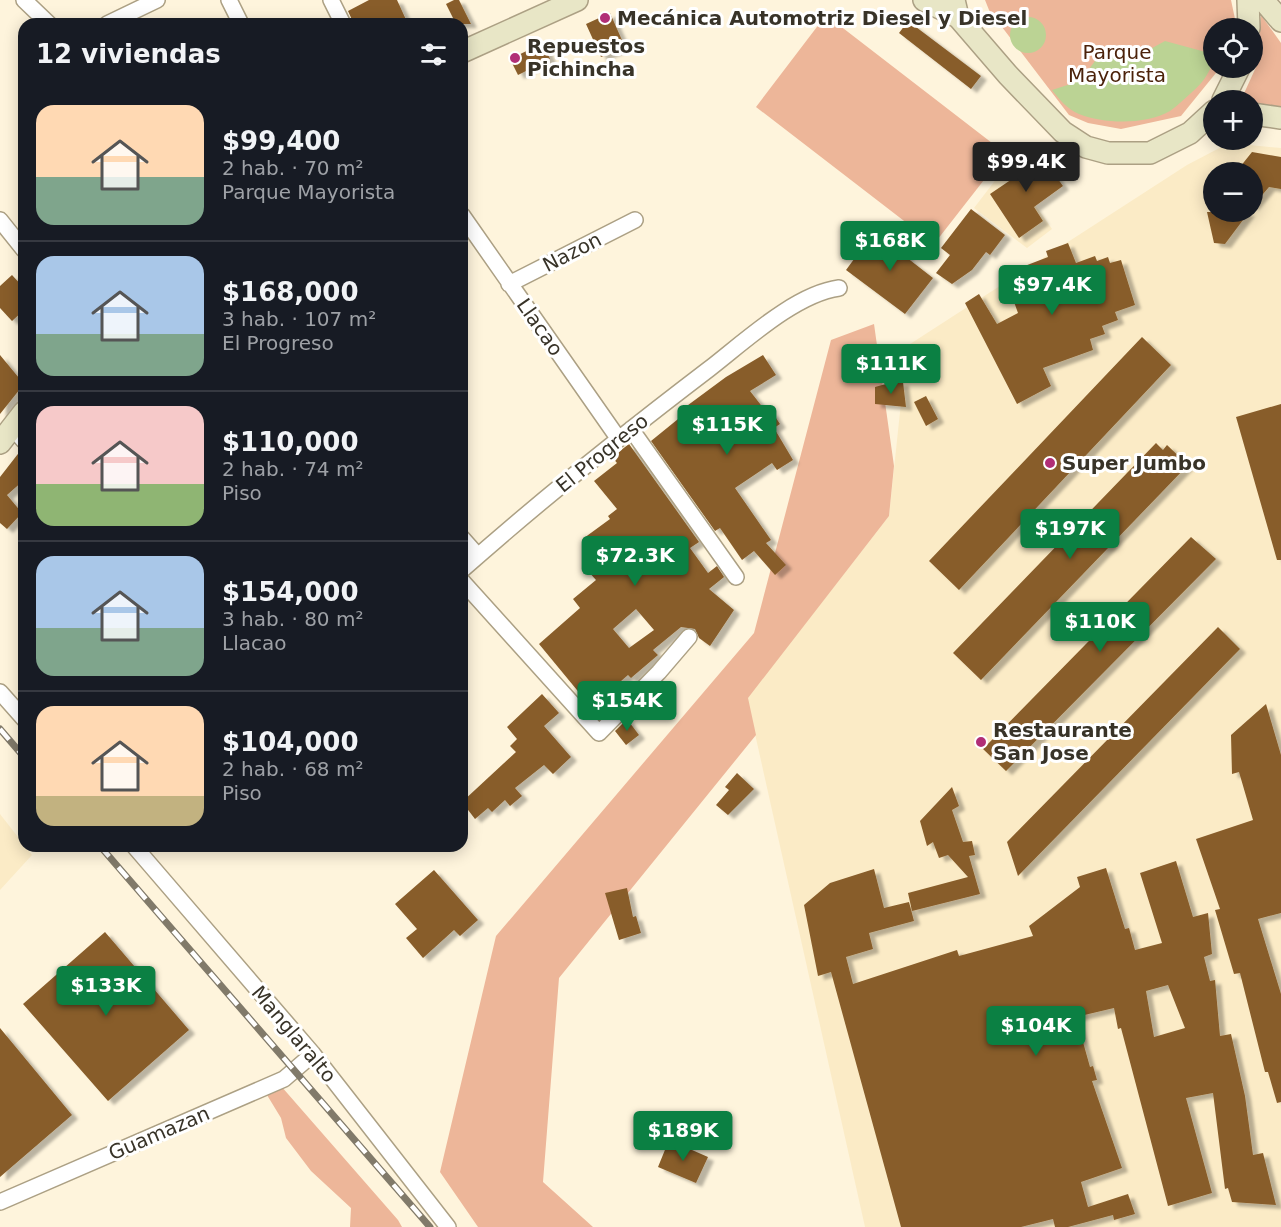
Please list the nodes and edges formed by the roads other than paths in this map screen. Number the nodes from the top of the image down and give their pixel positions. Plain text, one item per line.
1 (24, 0) edge
2 (157, 0) edge
3 (229, 0) edge
4 (331, 0) edge
5 (924, 0) edge
6 (1248, 0) edge
7 (1263, 0) edge
8 (568, 2) edge
9 (956, 9) edge
10 (43, 18) edge
11 (120, 18) edge
12 (238, 18) edge
13 (340, 18) edge
14 (1249, 18) edge
15 (1281, 21) edge
16 (468, 49) edge
17 (1263, 116) edge
18 (1281, 118) edge
19 (1203, 121) edge
20 (1203, 128) edge
21 (1190, 133) junction
22 (0, 220) edge
23 (635, 220) dead end
24 (468, 225) edge
25 (18, 242) edge
26 (509, 284) junction
27 (839, 288) dead end
28 (631, 429) junction
29 (618, 438) junction
30 (468, 545) edge
31 (478, 556) junction
32 (468, 565) edge
33 (736, 577) dead end
34 (468, 588) edge
35 (689, 637) dead end
36 (0, 692) edge
37 (18, 712) edge
38 (142, 852) edge
39 (313, 1054) junction
40 (0, 1202) edge
41 (448, 1227) edge

1 - 10 street
2 - 11 street
3 - 12 street
4 - 13 street
5 - 9 main road
6 - 14 main road
7 - 15 main road
8 - 16 main road
9 - 21 main road
17 - 18 main road
19 - 21 main road
20 - 21 main road
22 - 25 street
23 - 26 street, Nazon
24 - 26 street, Llacao
26 - 29 street, Llacao
27 - 28 street, El Progreso
28 - 29 street, El Progreso
28 - 33 street
29 - 31 street, El Progreso
30 - 31 street
31 - 32 street, El Progreso
34 - 35 street
36 - 37 street
38 - 39 street, Manglaralto
39 - 40 street, Guamazan
39 - 41 street, Manglaralto

